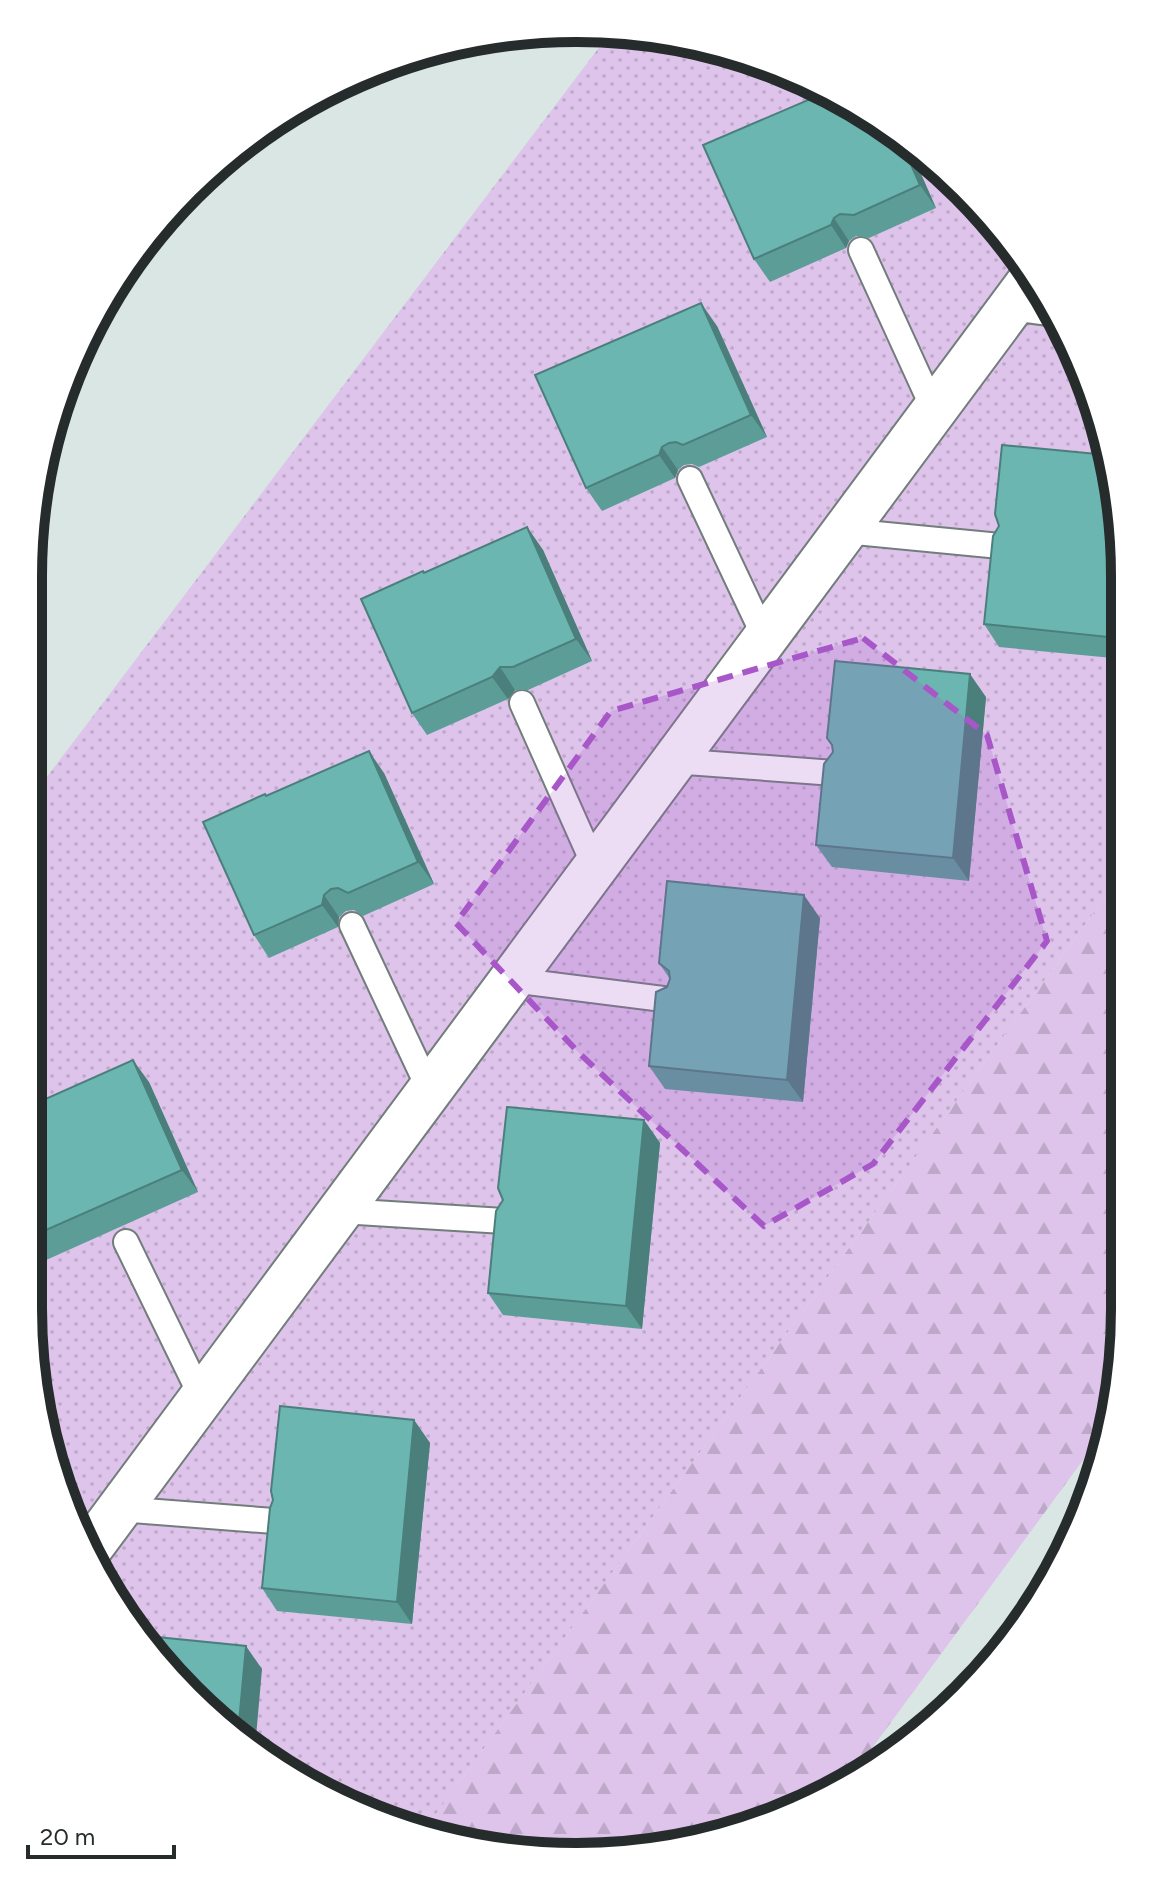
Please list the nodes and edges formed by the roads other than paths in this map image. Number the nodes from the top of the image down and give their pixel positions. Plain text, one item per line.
1 (861, 250) dead end
2 (1022, 292) edge
3 (934, 410) junction
4 (690, 479) dead end
5 (845, 531) junction
6 (1000, 546) edge
7 (765, 638) junction
8 (522, 703) dead end
9 (673, 761) junction
10 (834, 773) edge
11 (595, 867) junction
12 (352, 925) edge
13 (512, 980) junction
14 (671, 1000) edge
15 (430, 1091) junction
16 (341, 1211) junction
17 (504, 1221) edge
18 (126, 1242) dead end
19 (202, 1398) junction
20 (119, 1509) junction
21 (274, 1521) edge
22 (95, 1541) edge

1 - 3 lane
2 - 3 street
3 - 5 street
4 - 7 lane
5 - 6 lane
5 - 7 street
7 - 9 street
8 - 11 lane
9 - 10 lane
9 - 11 street
11 - 13 street
12 - 15 lane
13 - 14 lane
13 - 15 street
15 - 16 street
16 - 17 lane
16 - 19 street
18 - 19 lane
19 - 20 street
20 - 21 lane
20 - 22 street

